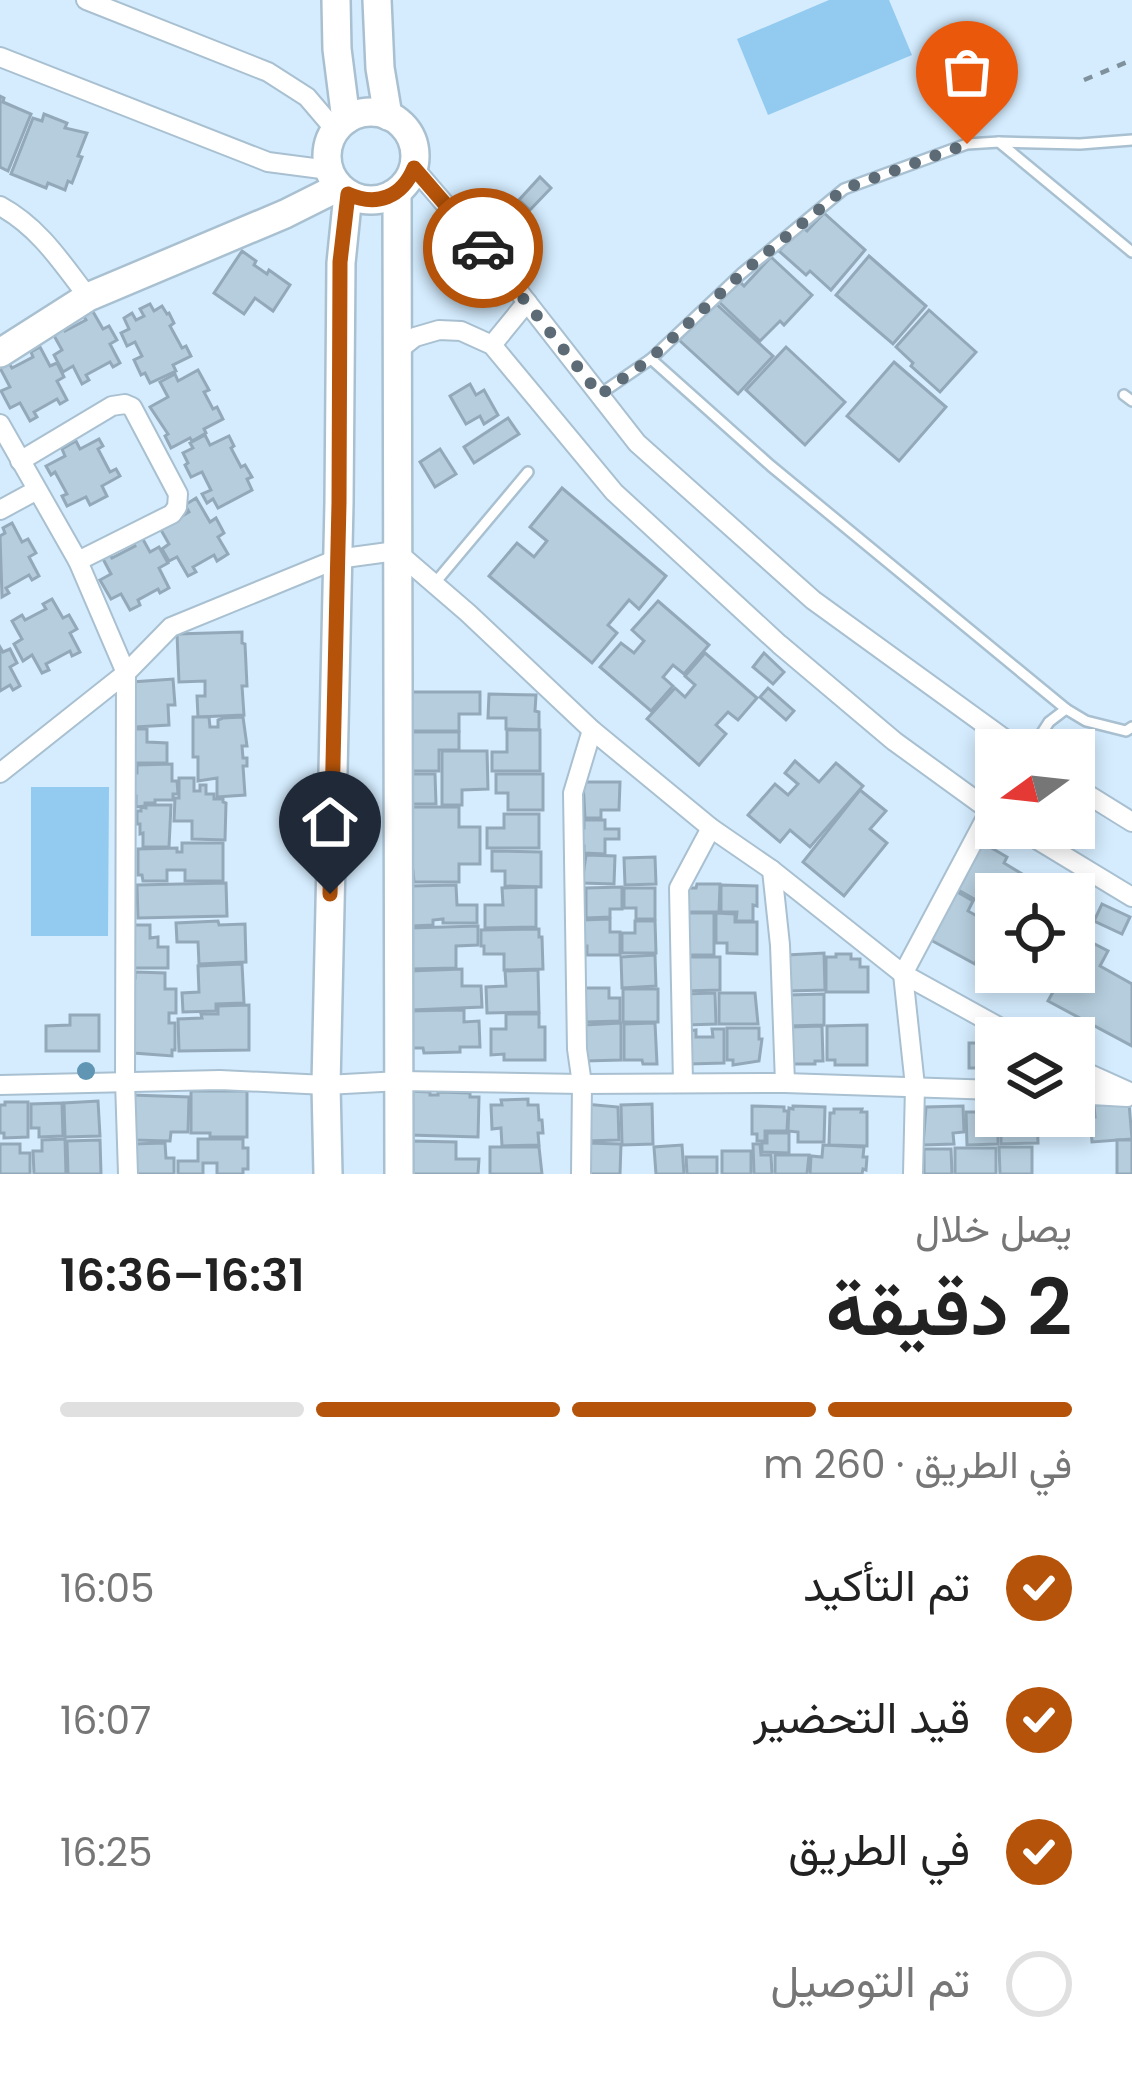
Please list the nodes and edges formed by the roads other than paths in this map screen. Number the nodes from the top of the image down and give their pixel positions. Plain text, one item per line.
1 (86, 0) edge
2 (336, 0) edge
3 (377, 0) edge
4 (0, 57) edge
5 (388, 116) junction
6 (340, 125) junction
7 (1132, 140) edge
8 (999, 142) junction
9 (414, 168) junction
10 (339, 184) junction
11 (397, 193) junction
12 (0, 206) edge
13 (1132, 252) edge
14 (88, 297) junction
15 (527, 302) junction
16 (492, 345) junction
17 (396, 352) junction
18 (0, 353) edge
19 (650, 359) junction
20 (600, 395) junction
21 (0, 424) edge
22 (20, 460) junction
23 (527, 472) dead end
24 (37, 490) junction
25 (0, 510) edge
26 (396, 551) junction
27 (337, 559) junction
28 (78, 561) junction
29 (434, 584) junction
30 (126, 673) junction
31 (1066, 709) junction
32 (1132, 727) edge
33 (990, 729) edge
34 (1044, 729) edge
35 (592, 730) junction
36 (0, 773) edge
37 (975, 796) edge
38 (1095, 798) edge
39 (1132, 822) edge
40 (711, 828) junction
41 (975, 841) edge
42 (1053, 849) edge
43 (772, 870) junction
44 (1132, 897) edge
45 (903, 974) junction
46 (981, 1017) edge
47 (1095, 1076) edge
48 (125, 1081) junction
49 (400, 1081) junction
50 (683, 1083) junction
51 (785, 1083) junction
52 (0, 1084) edge
53 (582, 1084) junction
54 (326, 1085) junction
55 (915, 1086) junction
56 (975, 1089) edge
57 (1095, 1094) edge
58 (1132, 1095) edge
59 (128, 1174) edge
60 (328, 1174) edge
61 (399, 1174) edge
62 (581, 1174) edge
63 (913, 1174) edge

1 - 6 street
2 - 6 main road
3 - 5 main road
4 - 10 street
5 - 6 main road
5 - 9 main road
6 - 10 main road
7 - 8 lane
8 - 13 lane
8 - 19 lane
9 - 11 main road
9 - 15 street
10 - 11 main road
10 - 14 main road
10 - 27 main road
11 - 17 main road
12 - 14 street
14 - 18 main road
15 - 16 street
15 - 20 street
16 - 17 street
16 - 37 street
17 - 26 main road
19 - 20 lane
19 - 31 lane
20 - 33 street
21 - 22 street
22 - 24 street
22 - 28 street
23 - 29 lane
24 - 25 street
24 - 28 street
26 - 27 street
26 - 29 street
26 - 49 main road
27 - 30 street
27 - 54 main road
28 - 30 street
29 - 35 street
30 - 36 street
30 - 48 street
31 - 32 lane
31 - 34 lane
35 - 40 street
35 - 53 street
38 - 39 street
40 - 43 street
40 - 50 street
41 - 45 street
42 - 44 street
43 - 45 street
43 - 51 street
45 - 46 street
45 - 55 street
47 - 58 street
48 - 52 street
48 - 54 street
48 - 59 street
49 - 53 street
49 - 54 street
49 - 61 main road
50 - 51 street
50 - 53 street
51 - 55 street
53 - 62 street
54 - 60 main road
55 - 56 street
55 - 63 street
57 - 58 street

